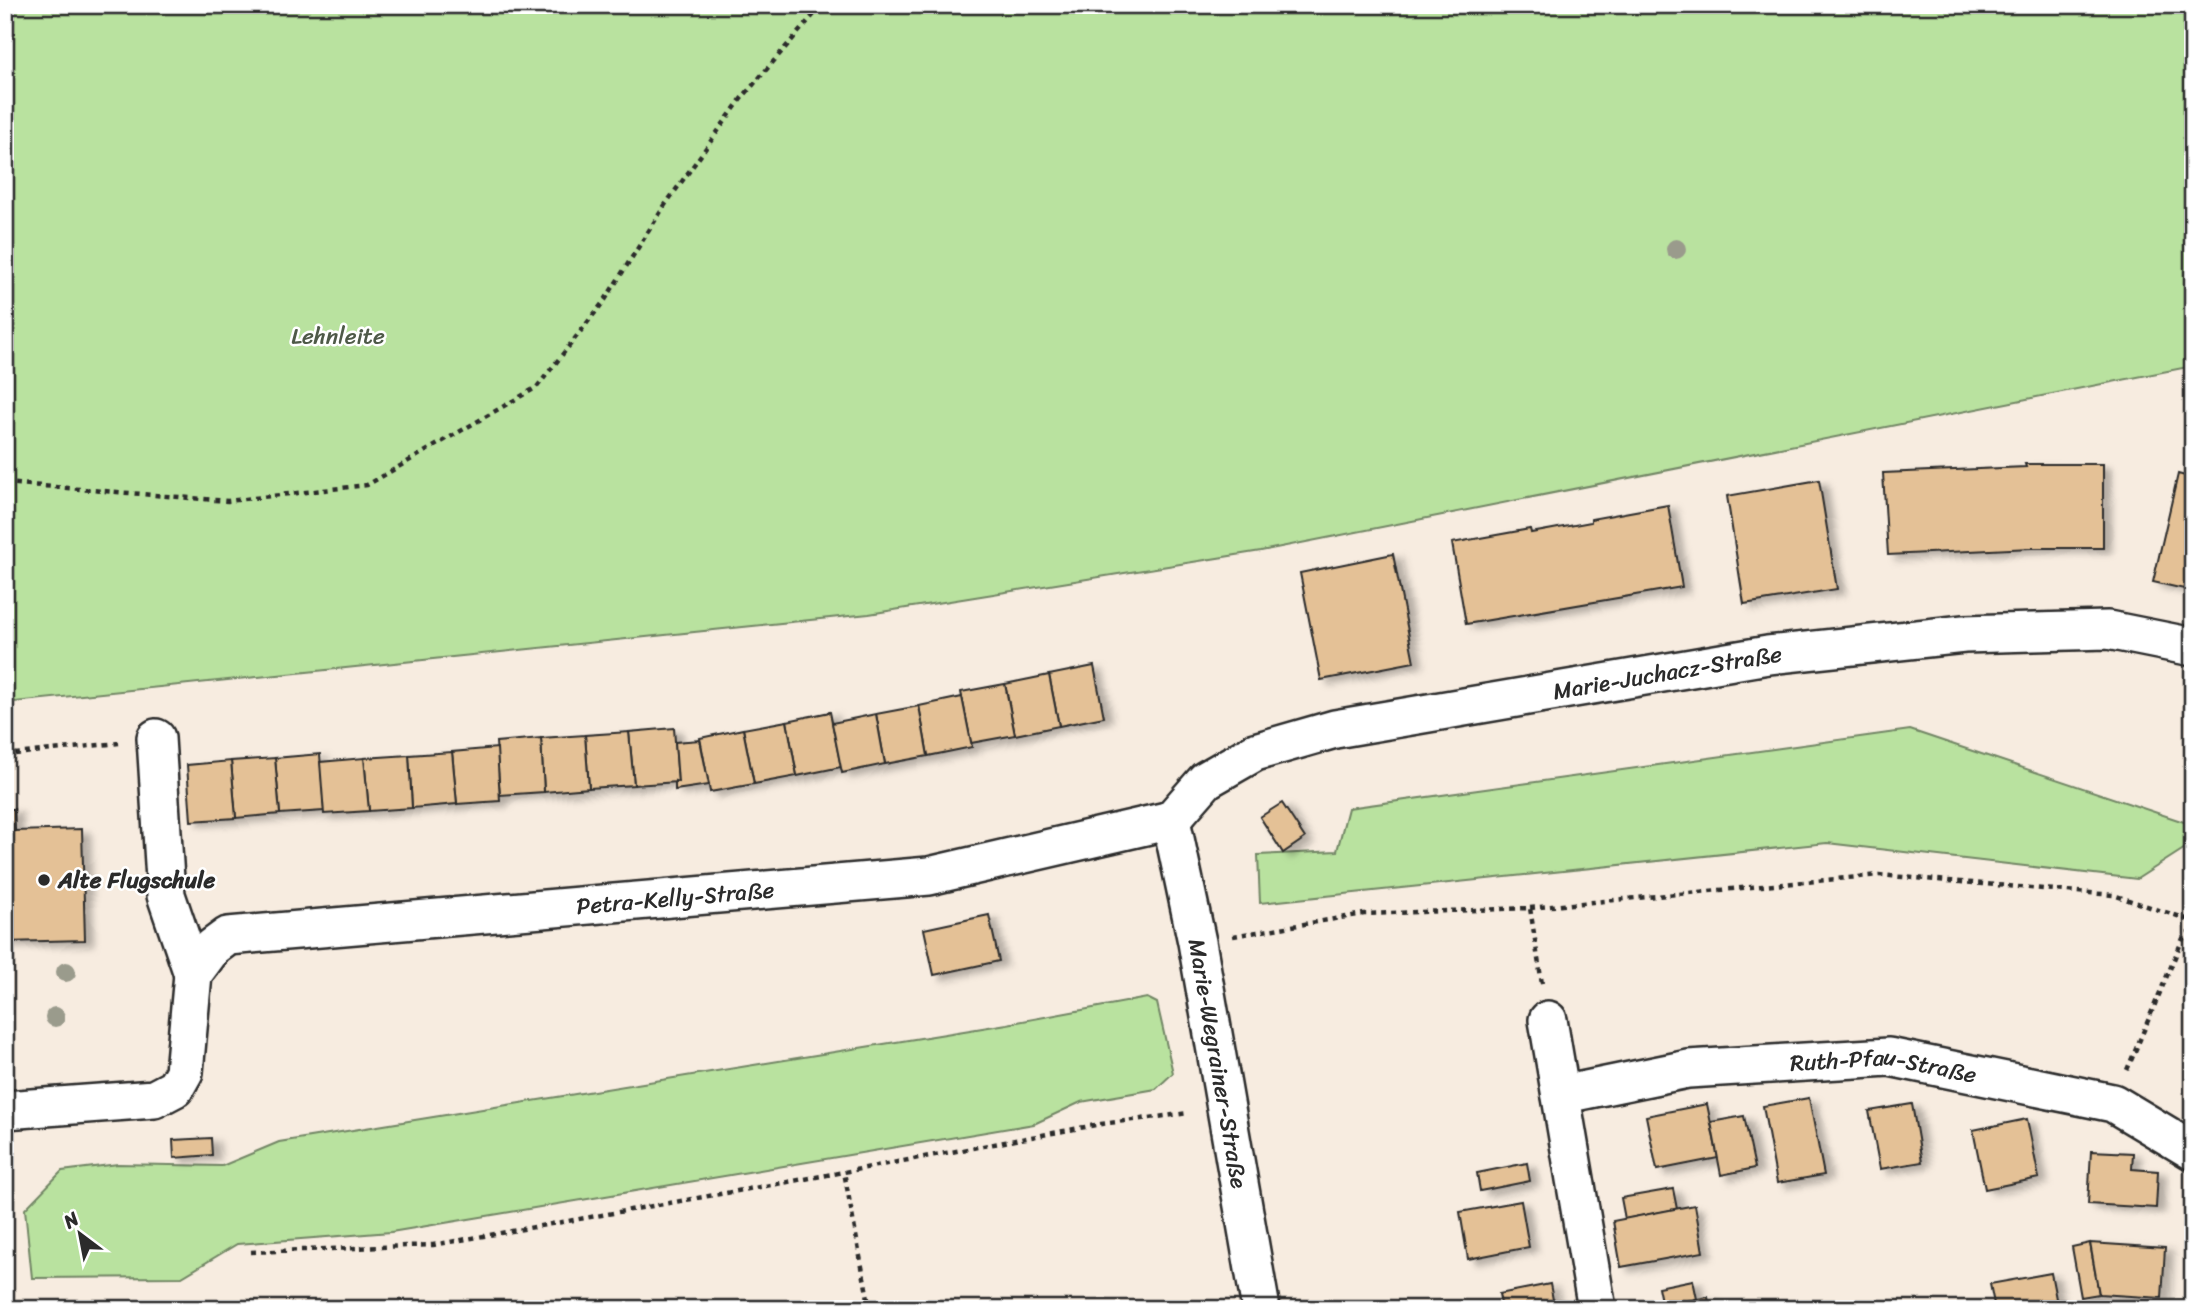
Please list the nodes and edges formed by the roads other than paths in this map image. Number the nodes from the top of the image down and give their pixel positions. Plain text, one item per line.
1 (2193, 647) edge
2 (156, 738) road end
3 (1171, 820) junction
4 (193, 974) junction
5 (1548, 1020) road end
6 (1561, 1095) junction
7 (5, 1110) edge
8 (2193, 1151) edge
9 (1261, 1309) edge
10 (1597, 1309) edge

1 - 3 street, Marie-Juchacz-Straße
2 - 4 street
3 - 4 street, Petra-Kelly-Straße
3 - 9 street, Marie-Wegrainer-Straße
4 - 7 street
5 - 6 street
6 - 8 street, Ruth-Pfau-Straße
6 - 10 street

